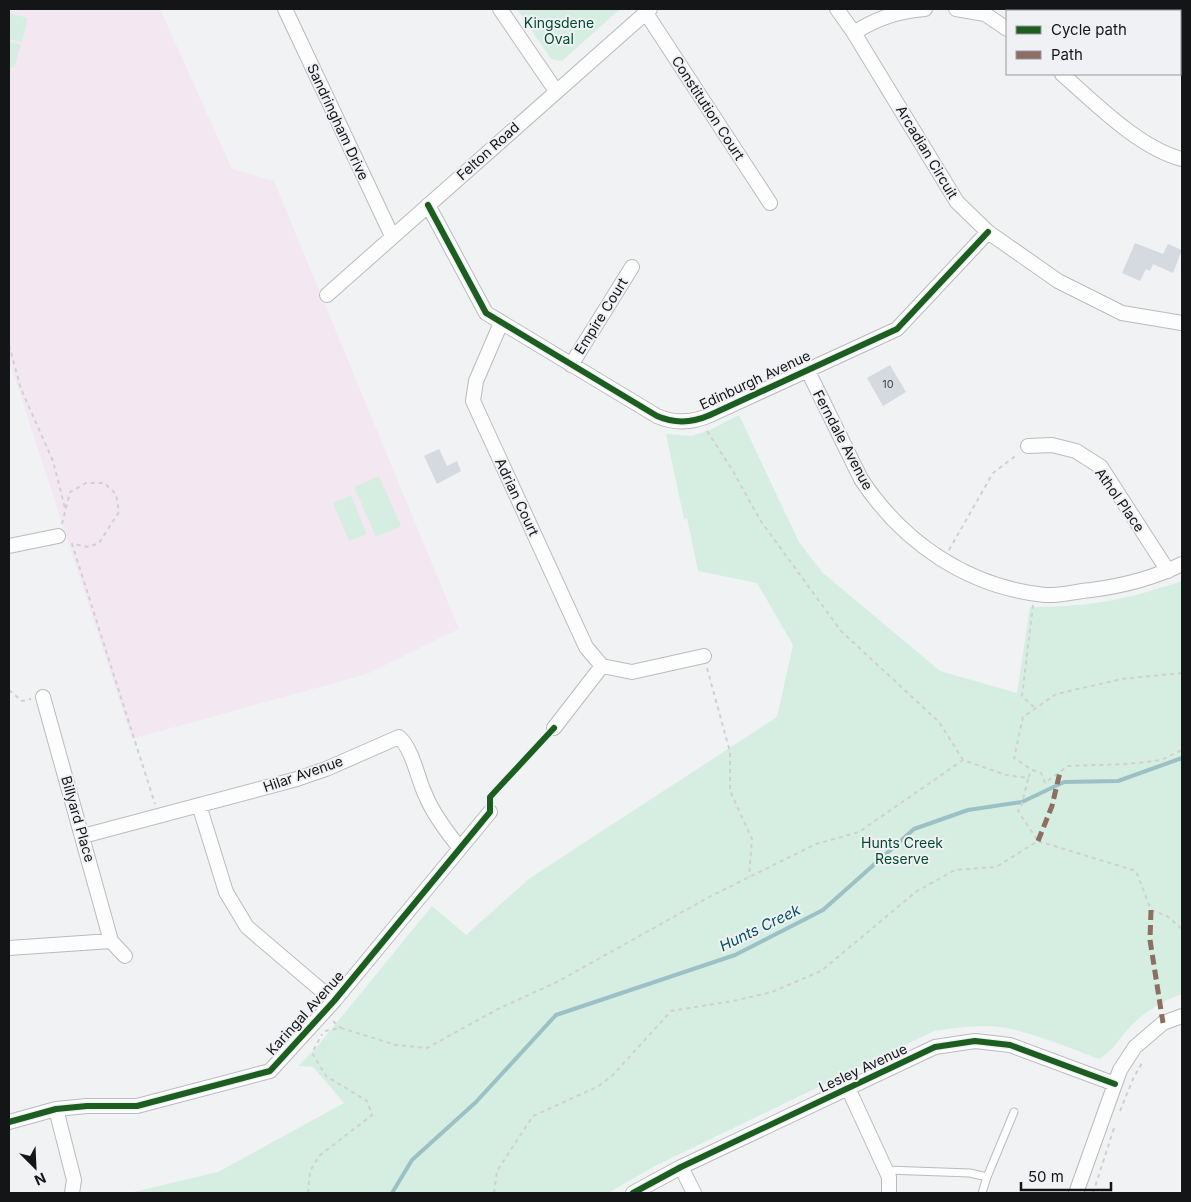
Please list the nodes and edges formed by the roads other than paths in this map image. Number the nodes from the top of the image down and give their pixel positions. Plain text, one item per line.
1 (285, 9) edge
2 (500, 9) edge
3 (837, 9) edge
4 (925, 9) edge
5 (956, 9) edge
6 (648, 11) edge
7 (1006, 28) edge
8 (854, 33) junction
9 (1063, 75) edge
10 (556, 91) junction
11 (1182, 159) edge
12 (770, 203) dead end
13 (428, 204) junction
14 (988, 232) junction
15 (392, 236) junction
16 (632, 267) dead end
17 (328, 295) dead end
18 (501, 323) junction
19 (1182, 323) edge
20 (571, 365) junction
21 (806, 369) junction
22 (1028, 446) road end
23 (58, 536) road end
24 (9, 546) edge
25 (1182, 564) edge
26 (1168, 571) junction
27 (704, 656) road end
28 (602, 666) junction
29 (43, 697) road end
30 (554, 728) dead end
31 (199, 805) junction
32 (490, 812) dead end
33 (83, 836) junction
34 (459, 847) junction
35 (111, 941) junction
36 (9, 948) edge
37 (125, 956) dead end
38 (334, 1001) junction
39 (1182, 1016) edge
40 (1115, 1084) junction
41 (848, 1088) junction
42 (56, 1109) junction
43 (1014, 1112) dead end
44 (9, 1122) edge
45 (681, 1167) junction
46 (886, 1170) junction
47 (987, 1177) junction
48 (72, 1193) edge
49 (633, 1193) edge
50 (694, 1193) edge
51 (889, 1193) edge
52 (982, 1193) edge
53 (1076, 1193) edge

1 - 15 street, Sandringham Drive
2 - 10 street
3 - 8 street, Arcadian Circuit
4 - 8 street
5 - 7 street
6 - 10 street, Felton Road
6 - 12 street, Constitution Court
8 - 14 street, Arcadian Circuit
9 - 11 street
10 - 13 street, Felton Road
13 - 15 street, Felton Road
13 - 18 street, Edinburgh Avenue
14 - 19 street, Arcadian Circuit
14 - 21 street, Edinburgh Avenue
15 - 17 street, Felton Road
16 - 20 street, Empire Court
18 - 20 street, Edinburgh Avenue
18 - 28 street, Adrian Court
20 - 21 street, Edinburgh Avenue
21 - 26 street, Ferndale Avenue
22 - 26 street, Athol Place
23 - 24 street
25 - 26 street, Ferndale Avenue
27 - 28 street
28 - 30 street
29 - 33 street, Billyard Place
31 - 33 street, Hilar Avenue
31 - 34 street, Hilar Avenue
31 - 38 street
32 - 34 street, Karingal Avenue
33 - 35 street, Billyard Place
34 - 38 street, Karingal Avenue
35 - 36 street
35 - 37 street
38 - 42 street, Karingal Avenue
39 - 40 street
40 - 41 street, Lesley Avenue
40 - 53 street
41 - 45 street, Lesley Avenue
41 - 46 street
42 - 44 street, Karingal Avenue
42 - 48 street
43 - 47 lane
45 - 49 street, Lesley Avenue
45 - 50 street
46 - 47 lane
46 - 51 street
47 - 52 lane

